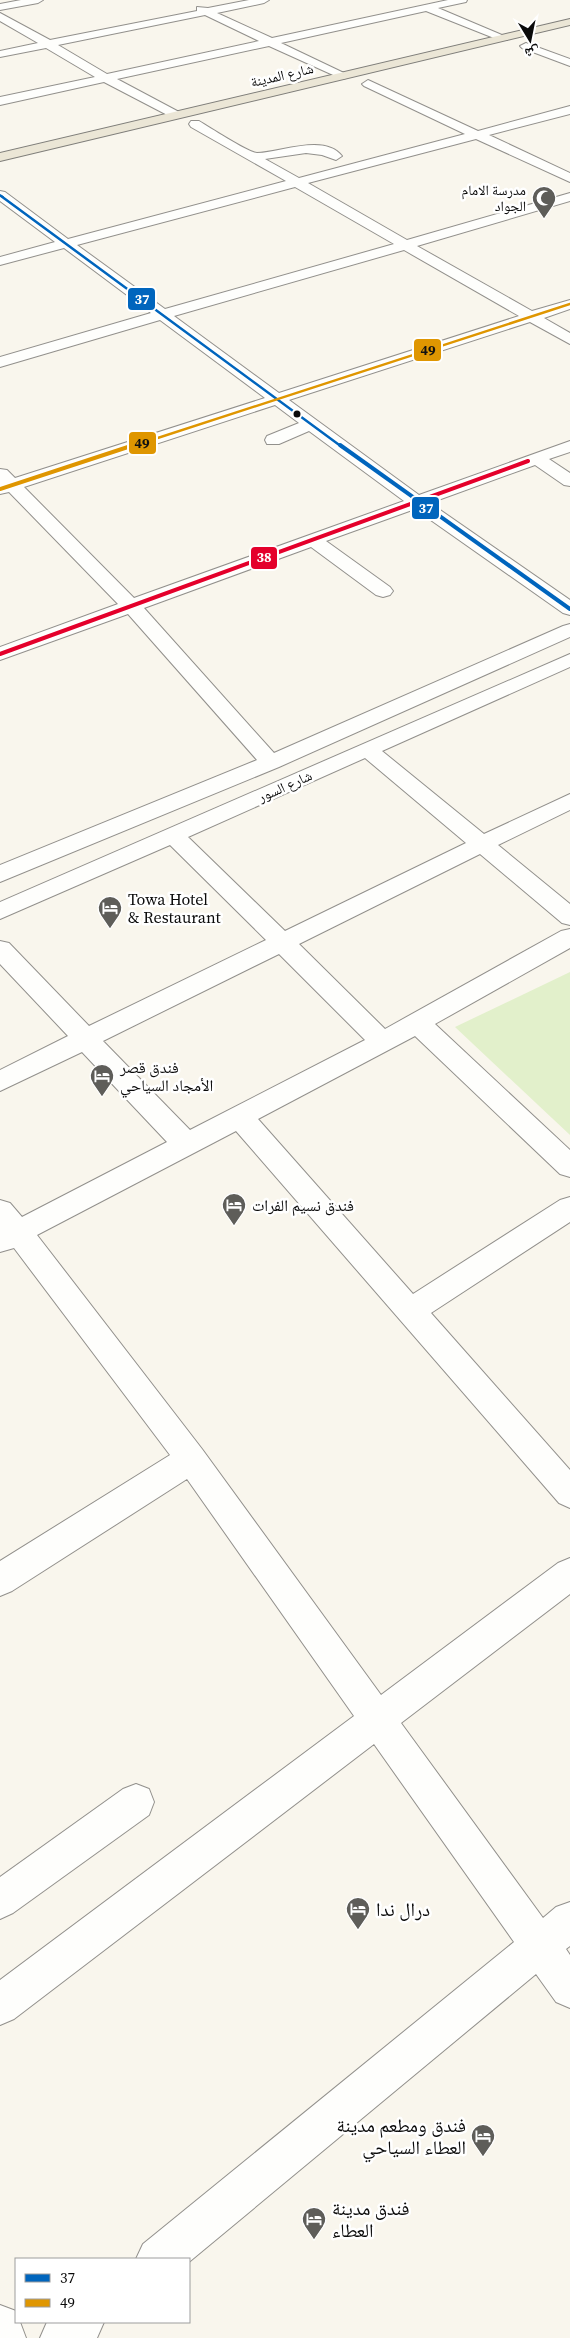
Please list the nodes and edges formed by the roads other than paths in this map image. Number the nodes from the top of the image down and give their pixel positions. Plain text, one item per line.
1 (38, 0) edge
2 (264, 0) edge
3 (407, 0) edge
4 (462, 0) edge
5 (189, 4) dead end
6 (0, 7) edge
7 (427, 8) junction
8 (206, 12) junction
9 (0, 16) edge
10 (570, 22) edge
11 (503, 38) junction
12 (272, 42) junction
13 (544, 42) dead end
14 (48, 44) junction
15 (521, 47) joint
16 (0, 54) edge
17 (570, 63) edge
18 (342, 76) junction
19 (106, 78) junction
20 (387, 80) dead end
21 (364, 85) joint
22 (0, 101) edge
23 (570, 110) edge
24 (175, 115) junction
25 (214, 119) dead end
26 (195, 124) junction
27 (479, 136) junction
28 (336, 156) dead end
29 (0, 157) edge
30 (255, 157) junction
31 (0, 169) edge
32 (570, 178) edge
33 (297, 182) junction
34 (0, 195) edge
35 (570, 197) edge
36 (68, 244) junction
37 (406, 245) junction
38 (0, 261) edge
39 (570, 304) edge
40 (164, 315) junction
41 (532, 317) junction
42 (570, 339) edge
43 (0, 362) edge
44 (278, 399) junction
45 (310, 424) junction
46 (273, 440) dead end
47 (570, 446) edge
48 (536, 458) junction
49 (4, 482) edge
50 (570, 482) edge
51 (417, 502) junction
52 (313, 540) junction
53 (383, 591) dead end
54 (131, 606) junction
55 (570, 609) edge
56 (570, 630) edge
57 (0, 654) edge
58 (570, 660) edge
59 (367, 749) junction
60 (271, 762) junction
61 (570, 800) edge
62 (173, 835) junction
63 (481, 843) junction
64 (0, 874) edge
65 (0, 911) edge
66 (570, 917) edge
67 (570, 938) edge
68 (282, 942) junction
69 (0, 949) edge
70 (417, 1022) junction
71 (86, 1039) junction
72 (384, 1042) junction
73 (0, 1081) edge
74 (240, 1117) junction
75 (186, 1145) junction
76 (570, 1166) edge
77 (570, 1208) edge
78 (6, 1228) edge
79 (410, 1310) junction
80 (191, 1459) junction
81 (570, 1493) edge
82 (570, 1574) edge
83 (0, 1580) edge
84 (378, 1719) junction
85 (136, 1802) dead end
86 (0, 1900) edge
87 (570, 1921) edge
88 (540, 1946) junction
89 (570, 1988) edge
90 (0, 2005) edge
91 (159, 2258) edge
92 (81, 2323) edge
93 (0, 2328) edge
94 (4, 2338) edge
95 (62, 2338) edge

1 - 6 street
2 - 8 street
3 - 7 street
4 - 7 street
5 - 8 street
7 - 11 street
7 - 12 street
8 - 12 street
8 - 14 street
9 - 14 street
10 - 11 main road, شارع المدينة
11 - 18 main road, شارع المدينة
12 - 18 street
12 - 19 street
13 - 15 main road
14 - 16 street
14 - 19 street
15 - 17 street
18 - 24 main road, شارع المدينة
19 - 22 street
19 - 24 street
20 - 21 main road
21 - 27 street
23 - 27 street
24 - 29 main road, شارع المدينة
25 - 26 main road
26 - 30 street
26 - 31 main road
27 - 32 street
27 - 33 street
28 - 30 street
30 - 33 street
33 - 36 street
33 - 37 street
34 - 36 street
35 - 37 street
36 - 38 street
36 - 40 street
37 - 40 street
37 - 41 street
39 - 41 street
40 - 43 street
40 - 44 street
41 - 42 street
41 - 44 street
44 - 45 street
44 - 49 street
45 - 46 street
45 - 51 street
47 - 48 street
48 - 50 street
48 - 51 street
49 - 54 street
51 - 52 street
51 - 55 street
52 - 53 street
52 - 54 street
54 - 57 street
54 - 60 street
56 - 60 street, شارع السور
58 - 59 street, شارع السور
59 - 62 street, شارع السور
59 - 63 street
60 - 64 street, شارع السور
61 - 63 street
62 - 65 street, شارع السور
62 - 68 street
63 - 66 street
63 - 68 street
67 - 70 street
68 - 71 street
68 - 72 street
69 - 71 street
70 - 72 street
70 - 76 street
71 - 73 street
71 - 75 street
72 - 74 street
74 - 75 street
74 - 79 street
75 - 78 street
77 - 79 street
78 - 80 street
79 - 81 street
80 - 83 street
80 - 84 street
82 - 84 street
84 - 88 street
84 - 90 street
85 - 86 street
87 - 88 street
88 - 89 street
88 - 91 street
92 - 95 street
93 - 94 street

